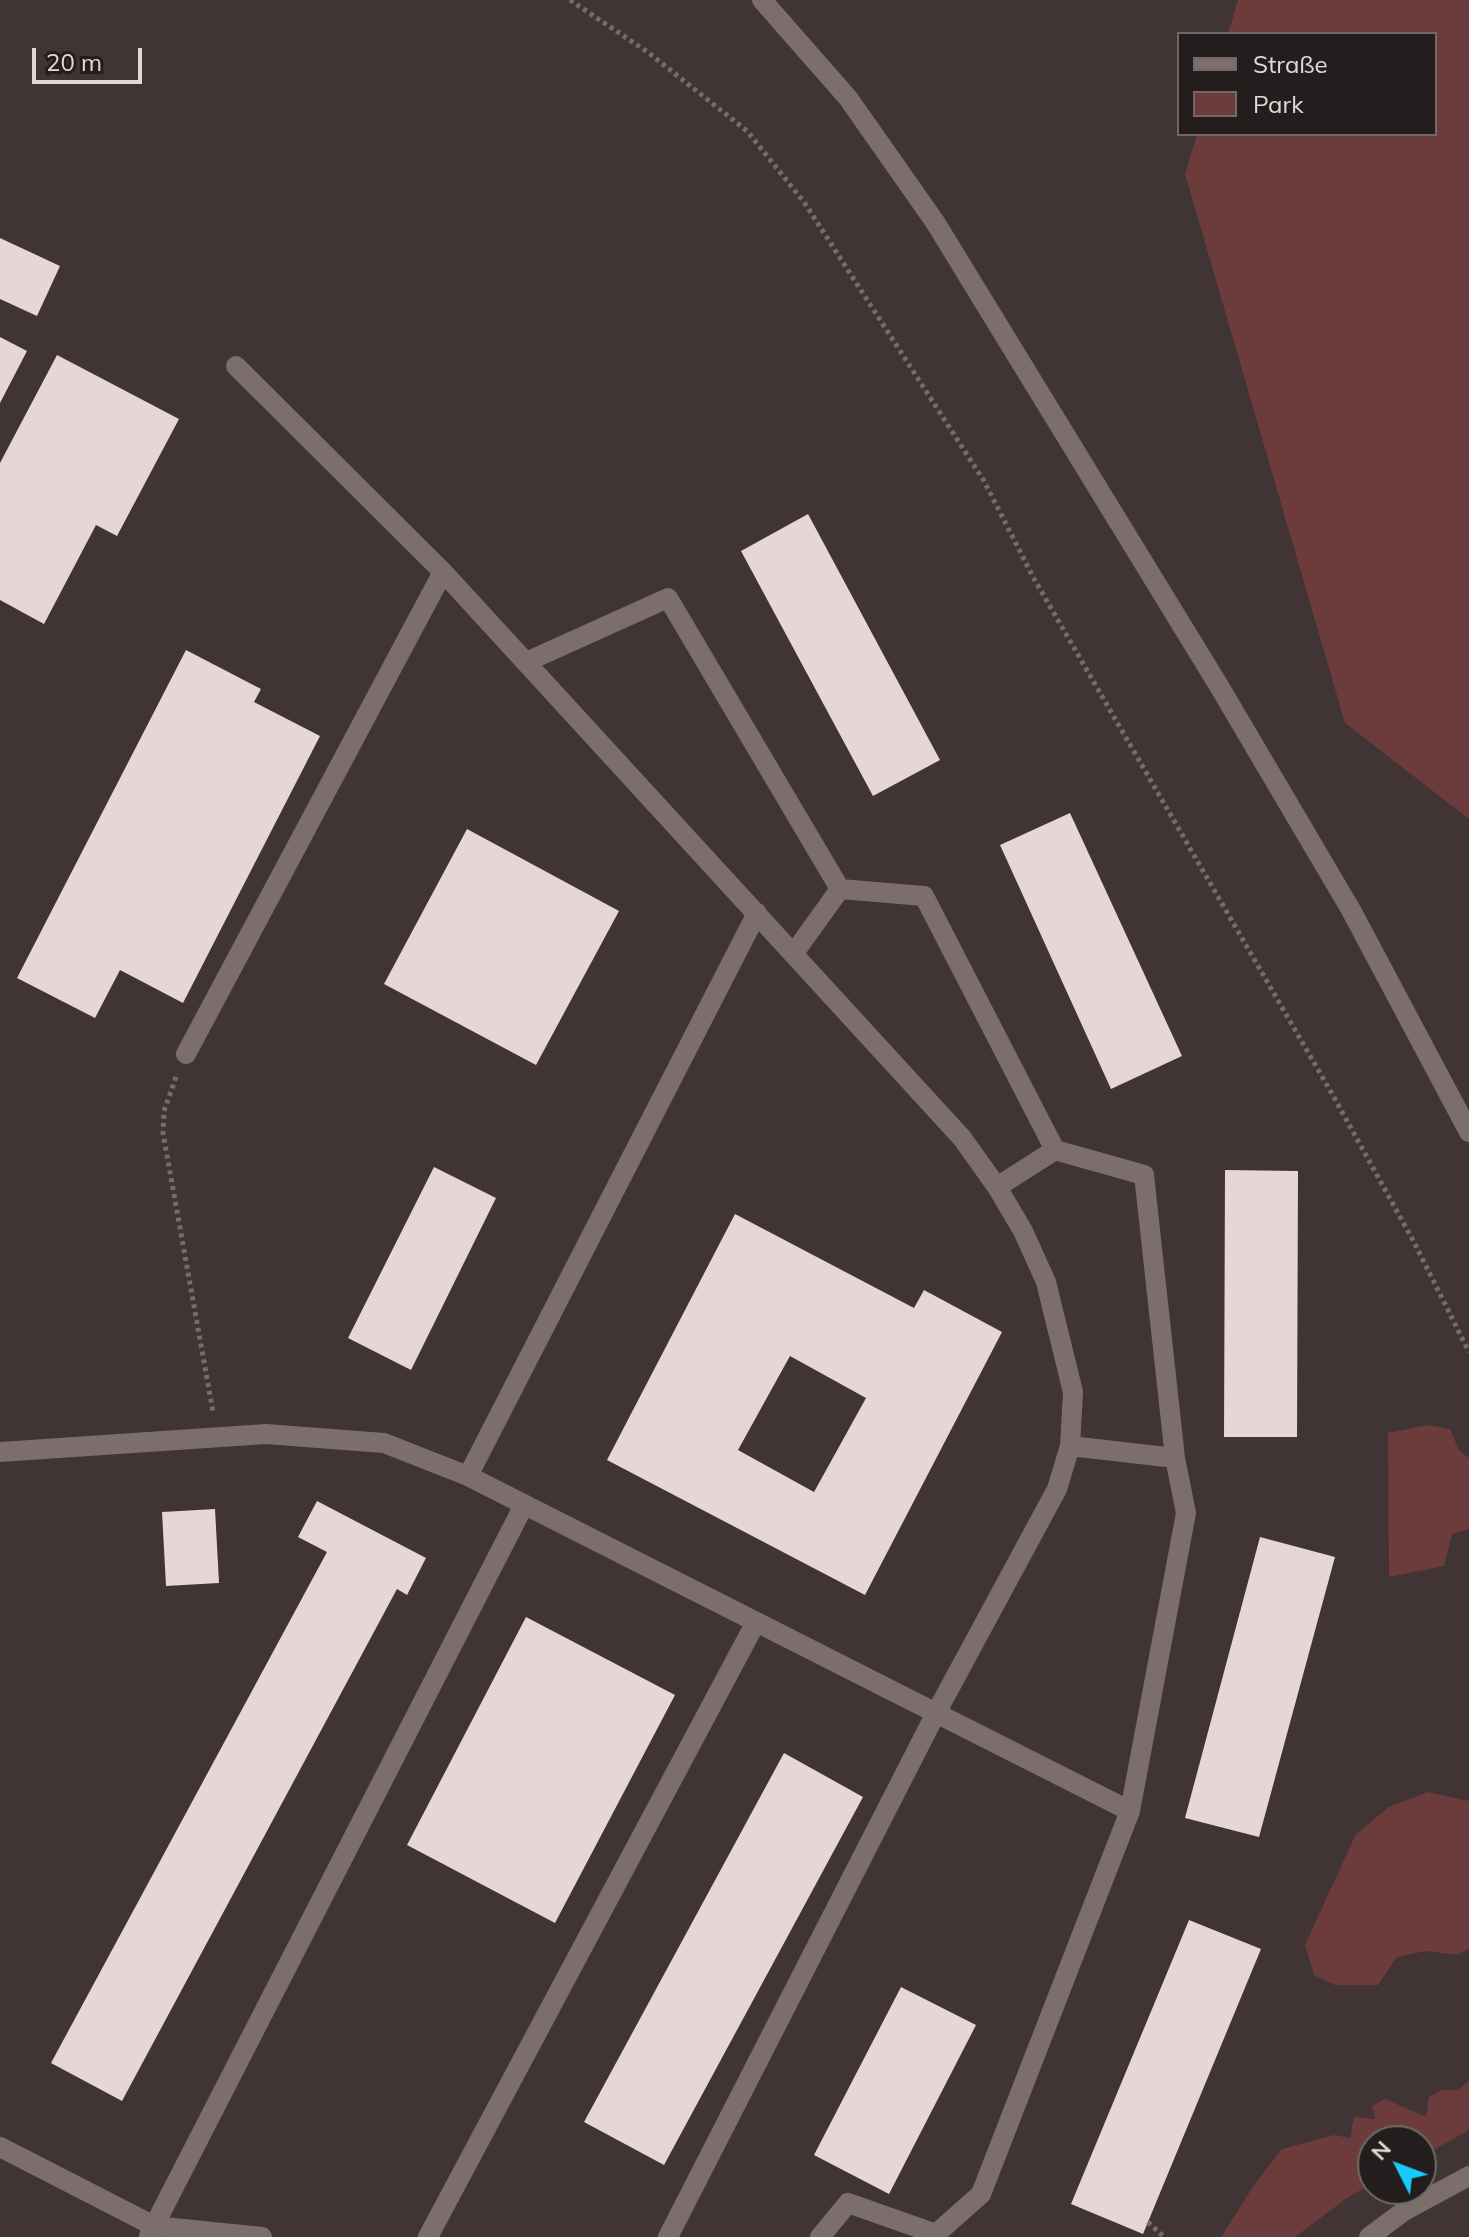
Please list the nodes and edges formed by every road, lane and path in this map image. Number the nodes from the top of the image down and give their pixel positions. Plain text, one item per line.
1 (570, 0) edge
2 (762, 0) edge
3 (236, 366) dead end
4 (443, 572) junction
5 (526, 662) junction
6 (840, 889) junction
7 (757, 913) junction
8 (794, 953) junction
9 (186, 1054) joint
10 (1469, 1132) edge
11 (1055, 1150) junction
12 (997, 1187) junction
13 (1469, 1352) edge
14 (217, 1437) junction
15 (1070, 1446) junction
16 (0, 1452) edge
17 (1175, 1458) junction
18 (468, 1476) junction
19 (524, 1505) junction
20 (756, 1622) junction
21 (936, 1713) junction
22 (1130, 1811) junction
23 (0, 2147) edge
24 (1469, 2176) edge
25 (1148, 2222) dead end
26 (151, 2232) edge
27 (935, 2235) edge
28 (262, 2237) edge
29 (428, 2237) edge
30 (668, 2237) edge
31 (820, 2237) edge
32 (1164, 2237) edge
33 (1369, 2237) edge

1 - 13 path
2 - 10 street
3 - 4 street
4 - 5 street
4 - 9 street
5 - 6 street
5 - 7 street
6 - 8 street
6 - 11 street
7 - 8 street
7 - 18 street
8 - 12 street
9 - 14 path
11 - 12 street
11 - 17 street
12 - 15 street
14 - 16 street
14 - 18 street
15 - 17 street
15 - 21 street
17 - 22 street
18 - 19 street
19 - 20 street
19 - 26 street
20 - 21 street
20 - 29 street
21 - 22 street
21 - 30 street
22 - 27 street
23 - 26 street
24 - 33 street
25 - 32 path
26 - 28 street
27 - 31 street

